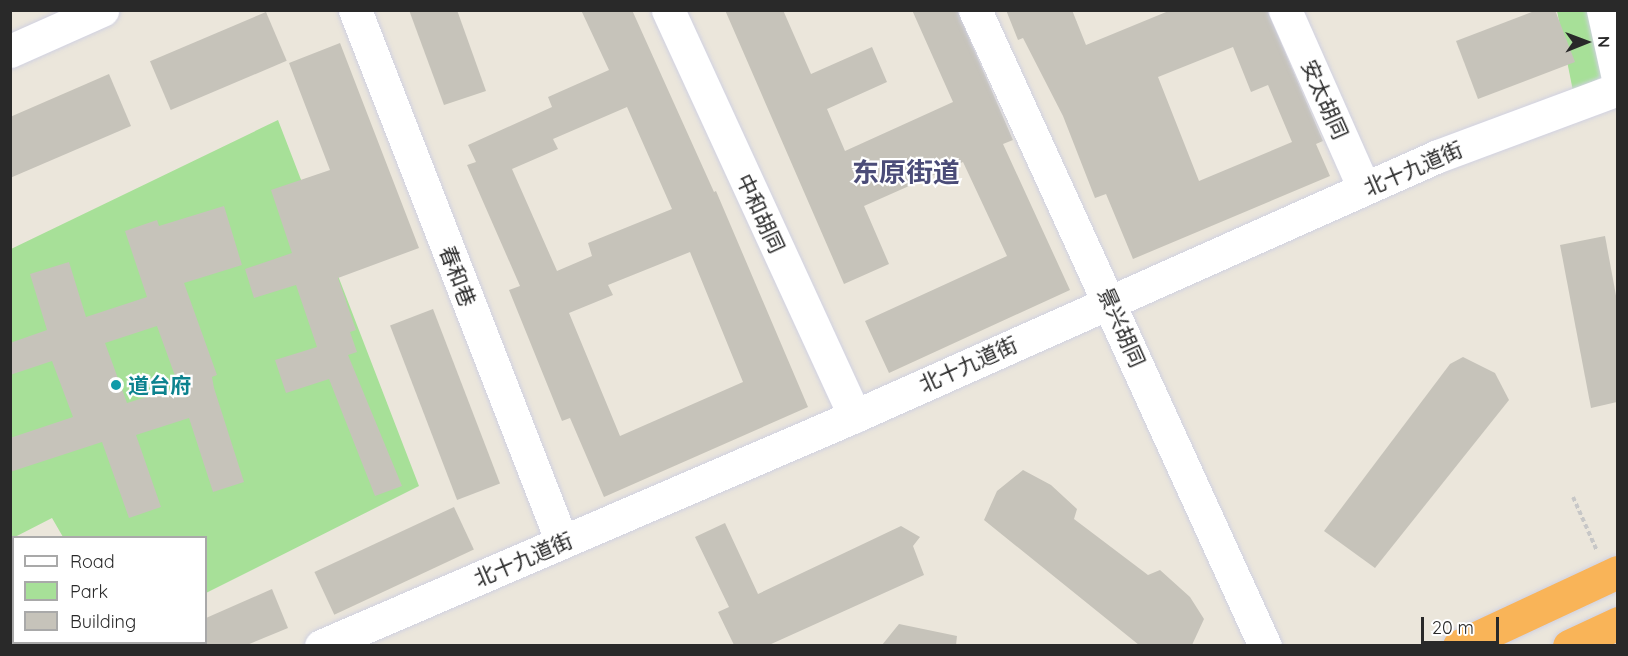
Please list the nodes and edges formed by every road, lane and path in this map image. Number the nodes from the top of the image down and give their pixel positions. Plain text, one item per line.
1 (102, 10) edge
2 (355, 10) edge
3 (668, 10) edge
4 (975, 10) edge
5 (1285, 10) edge
6 (1603, 10) edge
7 (10, 51) edge
8 (1617, 78) edge
9 (1617, 89) edge
10 (1364, 188) junction
11 (1110, 300) junction
12 (855, 416) junction
13 (1573, 497) dead end
14 (562, 542) junction
15 (1610, 567) edge
16 (1617, 623) edge
17 (321, 645) edge
18 (1265, 645) edge
19 (1459, 645) edge
20 (1569, 645) edge

1 - 7 street
2 - 14 street, 春和巷
3 - 12 street, 中和胡同
4 - 11 street, 景兴胡同
5 - 10 street, 安太胡同
6 - 8 street
9 - 10 street, 北十九道街
10 - 11 street, 北十九道街
11 - 12 street, 北十九道街
11 - 18 street, 景兴胡同
12 - 14 street, 北十九道街
13 - 15 path
14 - 17 street, 北十九道街
15 - 19 highway
16 - 20 highway

